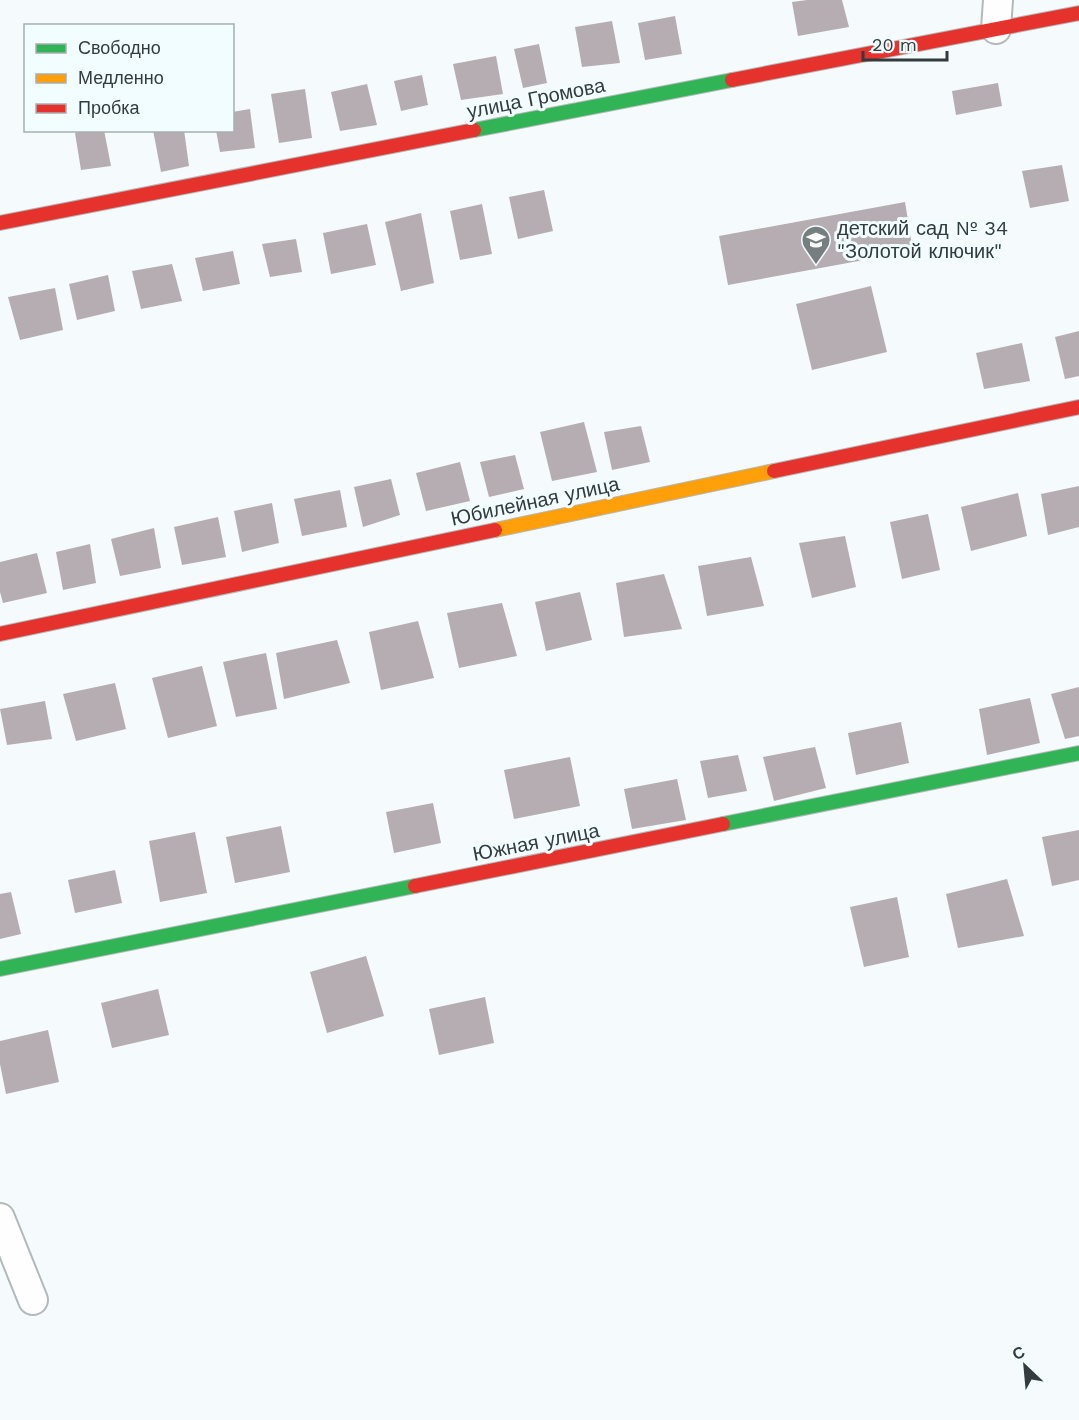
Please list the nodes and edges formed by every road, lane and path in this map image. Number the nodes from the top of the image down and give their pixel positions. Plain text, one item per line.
1 (999, 0) edge
2 (1078, 19) edge
3 (996, 29) junction
4 (0, 223) edge
5 (1079, 407) edge
6 (0, 634) edge
7 (1079, 753) edge
8 (0, 969) edge
9 (0, 1218) edge
10 (33, 1300) dead end

1 - 3 street
2 - 3 street, улица Громова
3 - 4 street, улица Громова
5 - 6 street, Юбилейная улица
7 - 8 street, Южная улица
9 - 10 street

